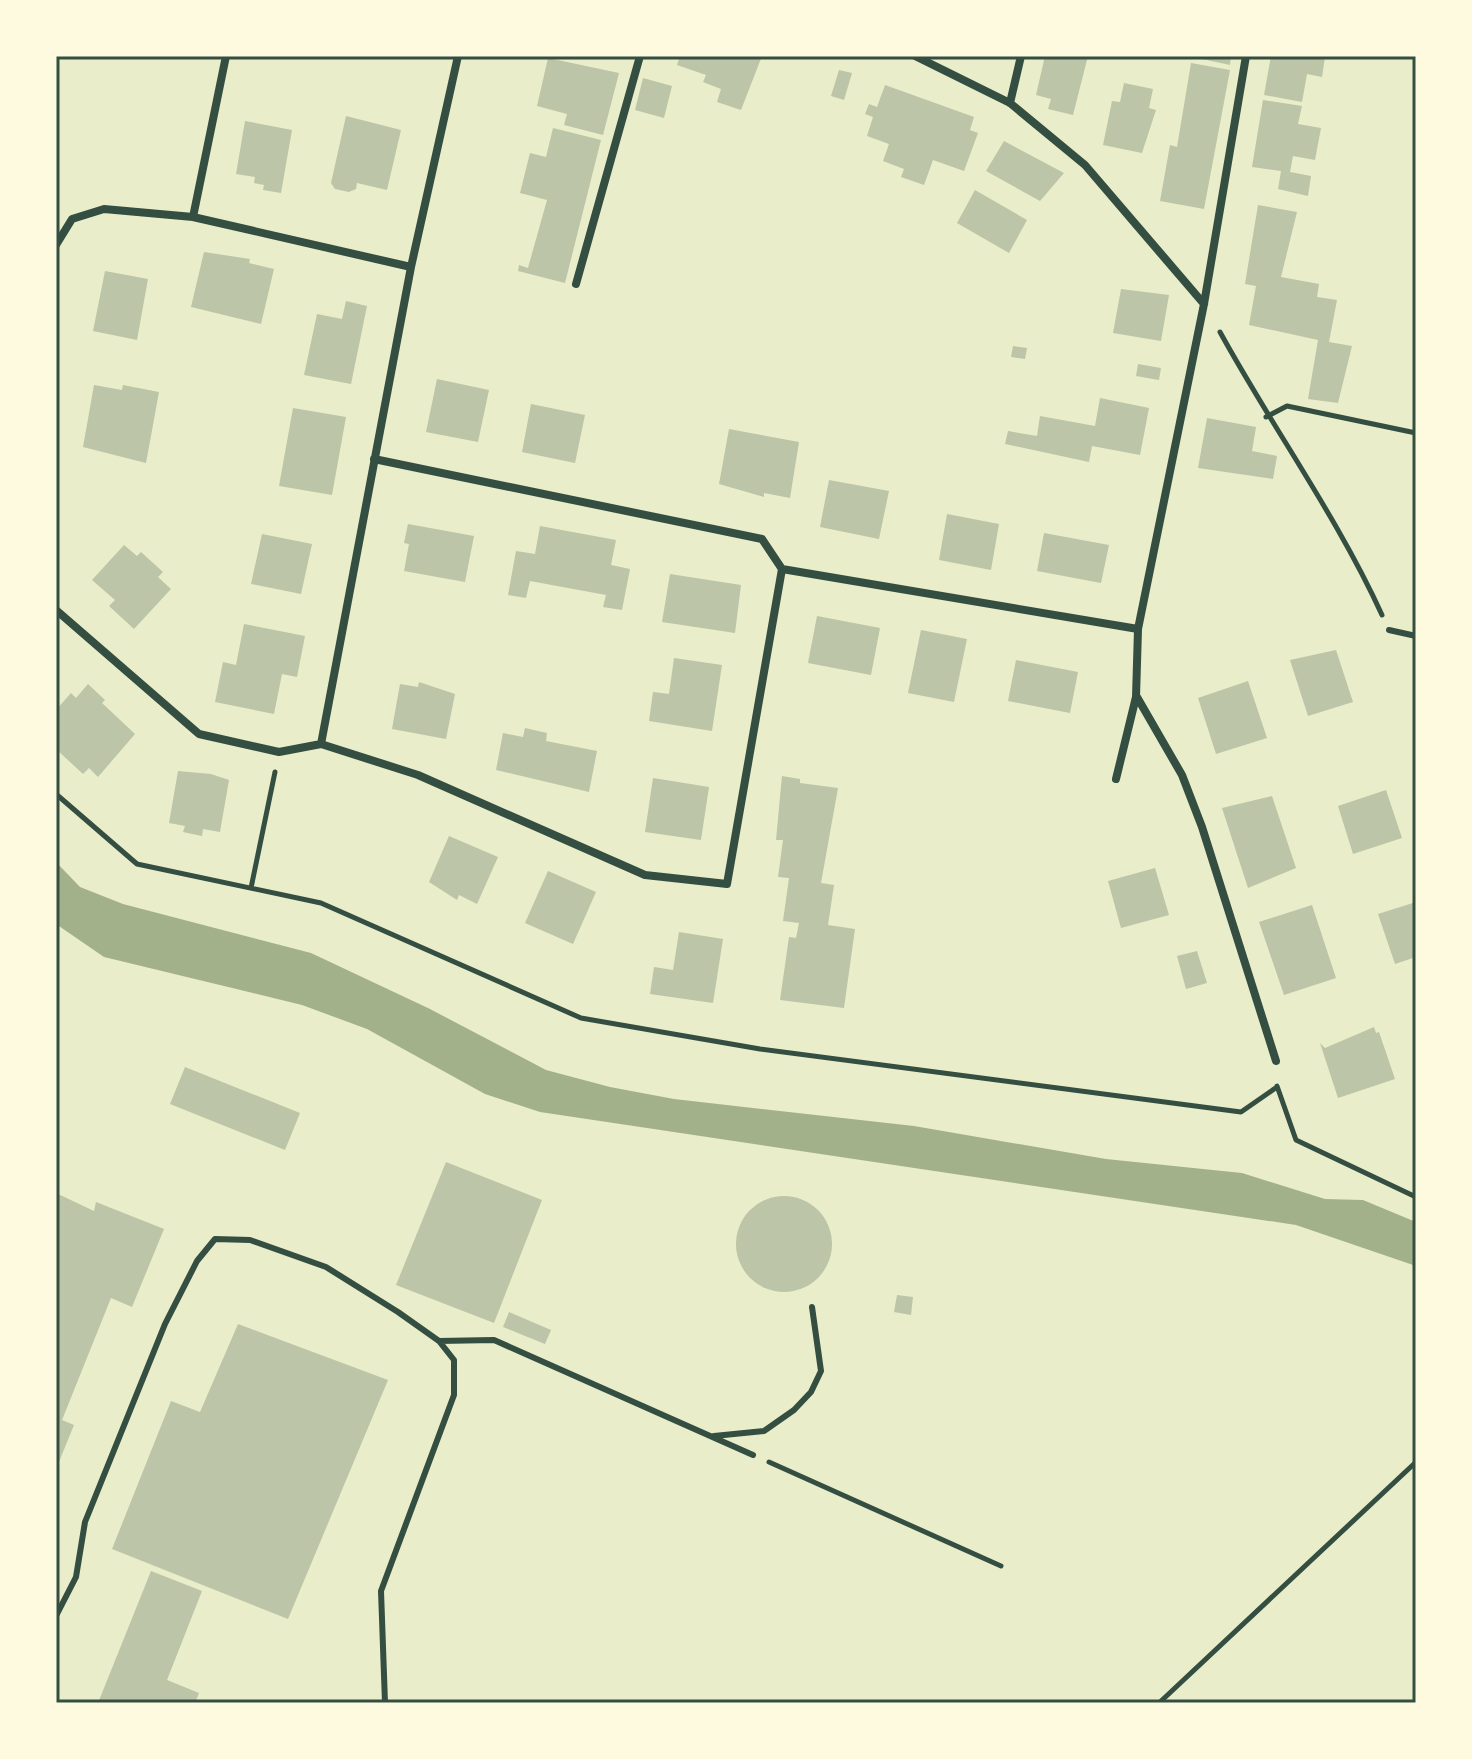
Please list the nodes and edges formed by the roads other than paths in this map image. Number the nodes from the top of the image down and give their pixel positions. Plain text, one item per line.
1 (226, 56) edge
2 (458, 56) edge
3 (640, 56) edge
4 (915, 56) edge
5 (1021, 56) edge
6 (1246, 56) edge
7 (1010, 103) junction
8 (193, 217) junction
9 (56, 245) edge
10 (411, 267) junction
11 (576, 284) dead end
12 (1204, 304) junction
13 (374, 459) junction
14 (782, 569) junction
15 (56, 610) edge
16 (1138, 629) junction
17 (1389, 630) road end
18 (1416, 636) edge
19 (1136, 697) junction
20 (321, 744) junction
21 (1116, 779) dead end
22 (1276, 1061) road end
23 (812, 1307) dead end
24 (439, 1341) junction
25 (711, 1436) junction
26 (753, 1455) road end
27 (56, 1616) edge
28 (385, 1703) edge

1 - 8 street
2 - 10 street
3 - 11 street
4 - 7 street
5 - 7 street
6 - 12 street
7 - 12 street
8 - 9 street
8 - 10 street
10 - 13 street
12 - 16 street
13 - 14 street
13 - 20 street
14 - 16 street
14 - 20 street
15 - 20 street
16 - 19 street
17 - 18 lane
19 - 21 street
19 - 22 street
23 - 25 lane
24 - 25 lane
24 - 27 lane
24 - 28 lane
25 - 26 lane

